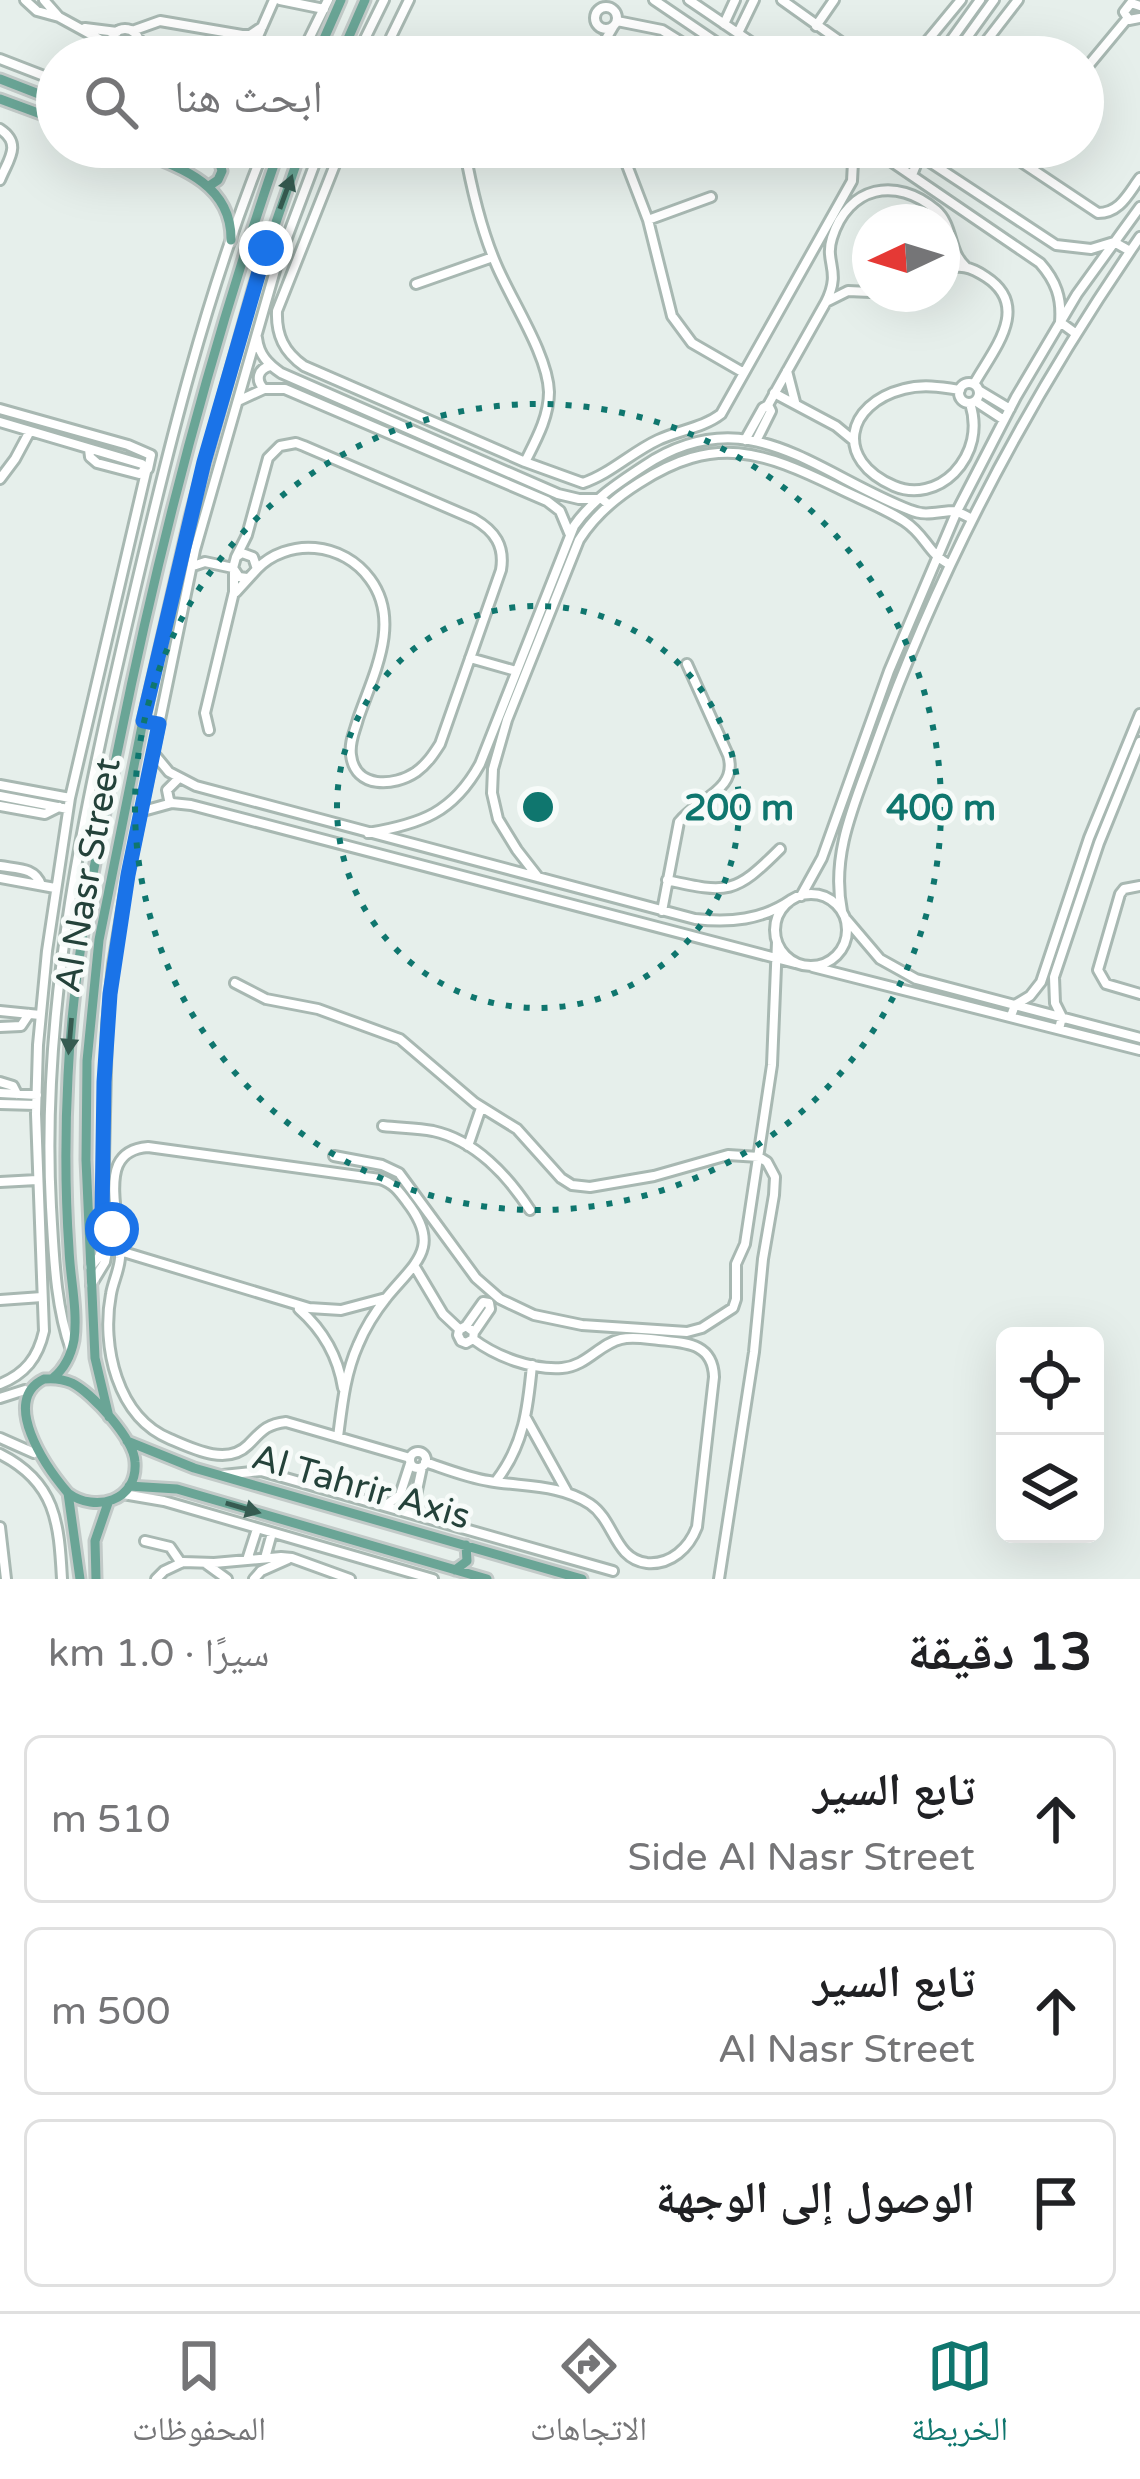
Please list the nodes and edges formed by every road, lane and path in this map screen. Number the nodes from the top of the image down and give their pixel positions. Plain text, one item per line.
1 (25, 0) edge
2 (44, 0) edge
3 (277, 0) edge
4 (341, 0) edge
5 (365, 0) edge
6 (384, 0) edge
7 (409, 0) edge
8 (626, 0) edge
9 (654, 0) edge
10 (689, 0) edge
11 (735, 0) edge
12 (754, 0) edge
13 (782, 0) edge
14 (833, 0) edge
15 (961, 0) edge
16 (980, 0) edge
17 (994, 0) edge
18 (1018, 0) edge
19 (320, 3) edge
20 (1132, 3) edge
21 (604, 4) edge
22 (59, 17) junction
23 (1140, 18) edge
24 (1127, 19) junction
25 (616, 21) junction
26 (596, 23) junction
27 (724, 24) junction
28 (78, 26) junction
29 (816, 26) junction
30 (262, 27) junction
31 (132, 31) junction
32 (117, 32) junction
33 (738, 33) junction
34 (232, 34) junction
35 (92, 36) edge
36 (114, 36) edge
37 (136, 36) edge
38 (236, 36) edge
39 (258, 36) edge
40 (308, 36) edge
41 (325, 36) edge
42 (349, 36) edge
43 (366, 36) edge
44 (391, 36) edge
45 (596, 36) edge
46 (608, 36) edge
47 (672, 36) edge
48 (707, 36) edge
49 (742, 36) edge
50 (831, 36) edge
51 (931, 36) edge
52 (954, 36) edge
53 (968, 36) edge
54 (990, 36) edge
55 (1104, 47) edge
56 (0, 58) edge
57 (36, 73) edge
58 (0, 79) edge
59 (36, 93) edge
60 (0, 98) edge
61 (36, 113) edge
62 (1, 134) edge
63 (180, 168) edge
64 (221, 168) edge
65 (257, 168) edge
66 (273, 168) edge
67 (295, 168) edge
68 (313, 168) edge
69 (334, 168) edge
70 (469, 168) edge
71 (628, 168) edge
72 (853, 168) edge
73 (902, 168) edge
74 (914, 168) edge
75 (944, 168) edge
76 (1030, 168) edge
77 (912, 175) junction
78 (1140, 178) edge
79 (0, 180) edge
80 (209, 186) junction
81 (711, 196) dead end
82 (852, 204) edge
83 (853, 204) edge
84 (927, 204) edge
85 (1140, 207) edge
86 (648, 220) junction
87 (1140, 236) edge
88 (231, 240) junction
89 (1114, 242) junction
90 (1130, 251) junction
91 (493, 257) junction
92 (960, 260) edge
93 (960, 266) edge
94 (966, 267) junction
95 (835, 272) junction
96 (416, 284) dead end
97 (852, 287) edge
98 (852, 291) edge
99 (826, 302) junction
100 (206, 319) junction
101 (1060, 322) junction
102 (222, 324) junction
103 (1076, 333) junction
104 (256, 336) junction
105 (270, 366) junction
106 (787, 370) junction
107 (744, 373) junction
108 (976, 387) junction
109 (264, 389) junction
110 (960, 390) junction
111 (775, 393) junction
112 (238, 400) junction
113 (973, 402) junction
114 (796, 404) junction
115 (1010, 409) junction
116 (3, 410) edge
117 (860, 417) junction
118 (1004, 420) junction
119 (830, 422) junction
120 (1, 423) edge
121 (66, 428) junction
122 (30, 431) junction
123 (62, 440) junction
124 (751, 440) junction
125 (854, 441) junction
126 (128, 445) junction
127 (89, 448) junction
128 (124, 459) junction
129 (526, 462) junction
130 (146, 472) junction
131 (0, 479) edge
132 (569, 498) junction
133 (598, 499) junction
134 (609, 505) junction
135 (957, 511) junction
136 (560, 512) junction
137 (971, 519) junction
138 (569, 534) junction
139 (247, 535) junction
140 (580, 541) junction
141 (194, 550) junction
142 (252, 556) junction
143 (270, 557) junction
144 (935, 557) junction
145 (234, 565) junction
146 (950, 565) junction
147 (191, 567) junction
148 (256, 569) junction
149 (247, 578) junction
150 (232, 598) junction
151 (470, 658) junction
152 (687, 664) dead end
153 (516, 670) junction
154 (1140, 714) edge
155 (143, 721) junction
156 (159, 724) junction
157 (209, 730) dead end
158 (1140, 742) edge
159 (153, 753) junction
160 (1120, 759) junction
161 (1136, 771) edge
162 (1121, 773) junction
163 (178, 778) junction
164 (0, 785) edge
165 (0, 796) edge
166 (38, 798) junction
167 (172, 803) junction
168 (65, 805) junction
169 (0, 806) edge
170 (141, 812) junction
171 (368, 833) junction
172 (780, 849) dead end
173 (0, 866) edge
174 (0, 878) edge
175 (538, 878) junction
176 (667, 880) junction
177 (41, 885) junction
178 (1140, 886) edge
179 (55, 888) junction
180 (796, 898) junction
181 (662, 911) junction
182 (844, 915) junction
183 (777, 942) junction
184 (777, 958) junction
185 (795, 963) junction
186 (813, 967) junction
187 (235, 983) dead end
188 (1140, 994) edge
189 (1015, 1005) junction
190 (0, 1012) edge
191 (35, 1015) junction
192 (1010, 1016) junction
193 (1062, 1017) junction
194 (0, 1027) edge
195 (1059, 1029) junction
196 (1140, 1038) edge
197 (1140, 1050) edge
198 (0, 1082) edge
199 (0, 1093) edge
200 (16, 1094) junction
201 (36, 1100) junction
202 (0, 1104) edge
203 (481, 1108) junction
204 (383, 1126) dead end
205 (467, 1147) junction
206 (334, 1156) dead end
207 (759, 1156) junction
208 (37, 1180) junction
209 (0, 1182) edge
210 (530, 1210) dead end
211 (102, 1216) junction
212 (118, 1228) junction
213 (119, 1246) junction
214 (416, 1267) junction
215 (89, 1268) junction
216 (90, 1286) junction
217 (42, 1298) junction
218 (387, 1298) junction
219 (0, 1300) edge
220 (293, 1304) junction
221 (82, 1358) junction
222 (532, 1364) junction
223 (53, 1378) junction
224 (0, 1384) edge
225 (25, 1390) junction
226 (344, 1396) junction
227 (0, 1398) edge
228 (109, 1417) junction
229 (526, 1418) junction
230 (338, 1437) junction
231 (0, 1438) edge
232 (127, 1441) junction
233 (34, 1453) junction
234 (0, 1454) edge
235 (410, 1461) junction
236 (424, 1465) junction
237 (194, 1468) junction
238 (221, 1475) junction
239 (495, 1482) junction
240 (168, 1488) junction
241 (126, 1490) junction
242 (68, 1493) junction
243 (191, 1493) junction
244 (568, 1494) junction
245 (164, 1501) junction
246 (109, 1502) junction
247 (386, 1505) junction
248 (426, 1517) junction
249 (0, 1527) edge
250 (86, 1528) junction
251 (257, 1529) junction
252 (320, 1530) junction
253 (272, 1533) junction
254 (422, 1533) junction
255 (145, 1540) dead end
256 (466, 1545) junction
257 (315, 1546) junction
258 (490, 1552) junction
259 (292, 1558) junction
260 (257, 1559) junction
261 (227, 1562) junction
262 (181, 1563) junction
263 (204, 1563) junction
264 (320, 1569) junction
265 (400, 1569) junction
266 (454, 1570) junction
267 (613, 1571) dead end
268 (4, 1572) edge
269 (257, 1575) edge
270 (226, 1577) edge
271 (485, 1578) edge
272 (62, 1579) edge
273 (80, 1579) edge
274 (96, 1579) edge
275 (157, 1579) edge
276 (325, 1579) edge
277 (350, 1579) edge
278 (407, 1579) edge
279 (433, 1579) edge
280 (582, 1579) edge
281 (719, 1579) edge

1 - 22 street
2 - 22 street
3 - 19 street
3 - 30 street
4 - 41 main road
5 - 42 main road
6 - 43 street
7 - 44 street
8 - 25 street
9 - 48 street
10 - 27 street
11 - 27 street
12 - 33 street
13 - 29 street
14 - 29 street
15 - 51 street
16 - 52 street
17 - 53 street
18 - 54 street
19 - 40 street
20 - 24 street
21 - 25 street
21 - 26 street
22 - 28 street
23 - 24 street
24 - 55 street
25 - 26 street
25 - 46 street
25 - 47 street
26 - 45 street
27 - 33 street
28 - 32 street
28 - 35 street
29 - 50 street
30 - 34 street
30 - 39 street
31 - 32 street
31 - 34 street
31 - 37 street
32 - 36 street
33 - 49 street
34 - 38 street
56 - 57 street
58 - 59 main road
60 - 61 main road
62 - 79 street
63 - 80 main road
64 - 80 main road
65 - 88 street
66 - 102 main road, Al Nasr Street
155 -> 67 main road, Al Nasr Street
68 - 104 street
69 - 129 street
70 - 91 street
71 - 86 street
72 - 107 street
73 - 77 street
74 - 77 street
75 - 89 street
76 - 78 street
77 - 101 street
80 - 88 main road
81 - 86 street
82 - 95 street
83 - 84 street
85 - 89 street
86 - 107 street
87 - 90 street
88 - 100 street
89 - 90 street
89 - 101 street
90 - 103 street
91 - 96 street
91 - 129 street
92 - 94 street
93 - 94 street
94 - 108 street
95 - 97 street
95 - 99 street
98 - 99 street
99 - 106 street
100 - 102 main road
100 - 221 street
101 - 103 street
101 - 115 street
102 -> 221 main road, Al Nasr Street
103 - 137 street
104 - 105 street
104 - 112 street
105 - 109 street
105 - 132 street
106 - 111 street
106 - 114 street
107 - 129 street
108 - 110 street
108 - 113 street
108 - 115 street
109 - 112 street
109 - 136 street
110 - 113 street
110 - 117 street
111 - 114 street
111 - 124 street
112 - 141 street
113 - 118 street
113 - 125 street
114 - 119 street
115 - 118 street
116 - 120 street
116 - 121 street
117 - 119 street
117 - 125 street
118 - 135 street
119 - 125 street
120 - 122 street
121 - 123 street
121 - 126 street
122 - 123 street
122 - 131 street
123 - 127 street
124 - 133 street
124 - 135 street
126 - 128 street
126 - 130 street
127 - 128 street
127 - 130 street
128 - 130 street
130 - 168 street
132 - 133 street
132 - 136 street
133 - 134 street
133 - 138 street
134 - 140 street
134 - 144 street
135 - 137 street
135 - 144 street
136 - 138 street
137 - 146 street
138 - 140 street
138 - 153 street
139 - 142 street
139 - 145 street
139 - 151 street
140 - 175 street
141 - 145 street
141 - 147 street
142 - 143 street
142 - 145 street
142 - 148 street
143 - 148 street
143 - 151 street
144 - 146 street
144 - 180 street
145 - 147 street
145 - 149 street
145 - 150 street
146 - 182 street
147 - 156 street
148 - 149 street
149 - 150 street
150 - 157 street
151 - 153 street
152 - 176 street
153 - 171 street
154 - 160 street
155 - 156 main road
155 - 215 main road, Al Nasr Street
156 - 159 street
158 - 161 street
159 - 163 street
159 - 170 street
160 - 161 street
160 - 162 street
161 - 162 street
162 - 189 street
162 - 193 street
163 - 167 street
163 - 171 street
164 - 166 street
165 - 166 street
166 - 168 street
167 - 170 street
167 - 184 street
168 - 169 street
168 - 179 street
170 - 211 street
171 - 175 street
172 - 176 street
173 - 177 street
174 - 177 street
175 - 181 street
176 - 181 street
177 - 179 street
178 - 188 street
179 - 191 street
180 - 181 street
180 - 182 street
180 - 183 street
182 - 186 street
182 - 189 street
183 - 184 street
183 - 185 street
184 - 185 street
184 - 207 street
185 - 186 street
186 - 192 street
187 - 203 street
189 - 192 street
189 - 193 street
190 - 191 street
191 - 194 street
191 - 201 street
192 - 195 street
193 - 195 street
193 - 196 street
195 - 197 street
198 - 200 street
199 - 200 street
200 - 201 street
201 - 202 street
201 - 208 street
203 - 205 street
203 - 207 street
204 - 205 street
205 - 210 street
206 - 207 street
207 - 281 street
208 - 209 street
208 - 217 street
211 - 212 street
211 - 215 street
212 - 213 street
212 - 214 street
213 - 216 street
213 - 220 street
213 - 230 street
214 - 218 street
214 - 222 street
215 - 216 main road, Al Nasr Street
216 - 221 main road, Al Nasr Street
217 - 219 street
217 - 224 street
218 - 220 street
218 - 226 street
220 - 226 street
221 - 223 main road
221 - 228 main road, Al Nasr Street
222 - 229 street
222 - 244 street
223 - 225 main road
223 - 228 main road
225 - 227 street
225 - 233 main road
226 - 230 street
228 - 232 main road
229 - 239 street
229 - 244 street
230 - 235 street
231 - 233 street
232 - 237 main road, Al Tahrir Axis
232 - 241 main road
233 - 242 main road
234 - 272 street
235 - 236 street
235 - 247 street
236 - 239 street
236 - 248 street
237 - 238 main road, Al Tahrir Axis
237 - 243 main road
238 - 247 street
238 - 254 main road, Al Tahrir Axis
239 - 244 street
240 - 241 main road, Al Tahrir Axis
240 - 243 main road, Al Tahrir Axis
240 - 245 main road
241 - 245 street
241 - 246 main road
242 - 246 main road
242 - 250 main road
243 -> 252 main road, Al Tahrir Axis
245 - 251 street
246 - 250 main road
247 - 248 street
248 - 254 main road
248 - 267 street
249 - 268 street
250 - 273 main road
250 - 274 main road
251 - 253 street
251 - 260 street
252 - 257 main road
252 - 266 main road, Al Tahrir Axis
253 - 257 street
253 - 260 street
254 - 256 main road, Al Tahrir Axis
255 - 262 street
256 - 258 main road, Al Tahrir Axis
256 - 266 main road
257 - 265 street
258 - 271 main road
258 - 280 main road, Al Tahrir Axis
259 - 260 street
259 - 264 street
259 - 269 street
260 - 261 street
260 - 269 street
261 - 263 street
261 - 270 street
262 - 263 street
262 - 275 street
263 - 270 street
264 - 276 street
264 - 277 street
265 - 278 street
265 - 279 street
266 - 271 main road, Al Tahrir Axis

